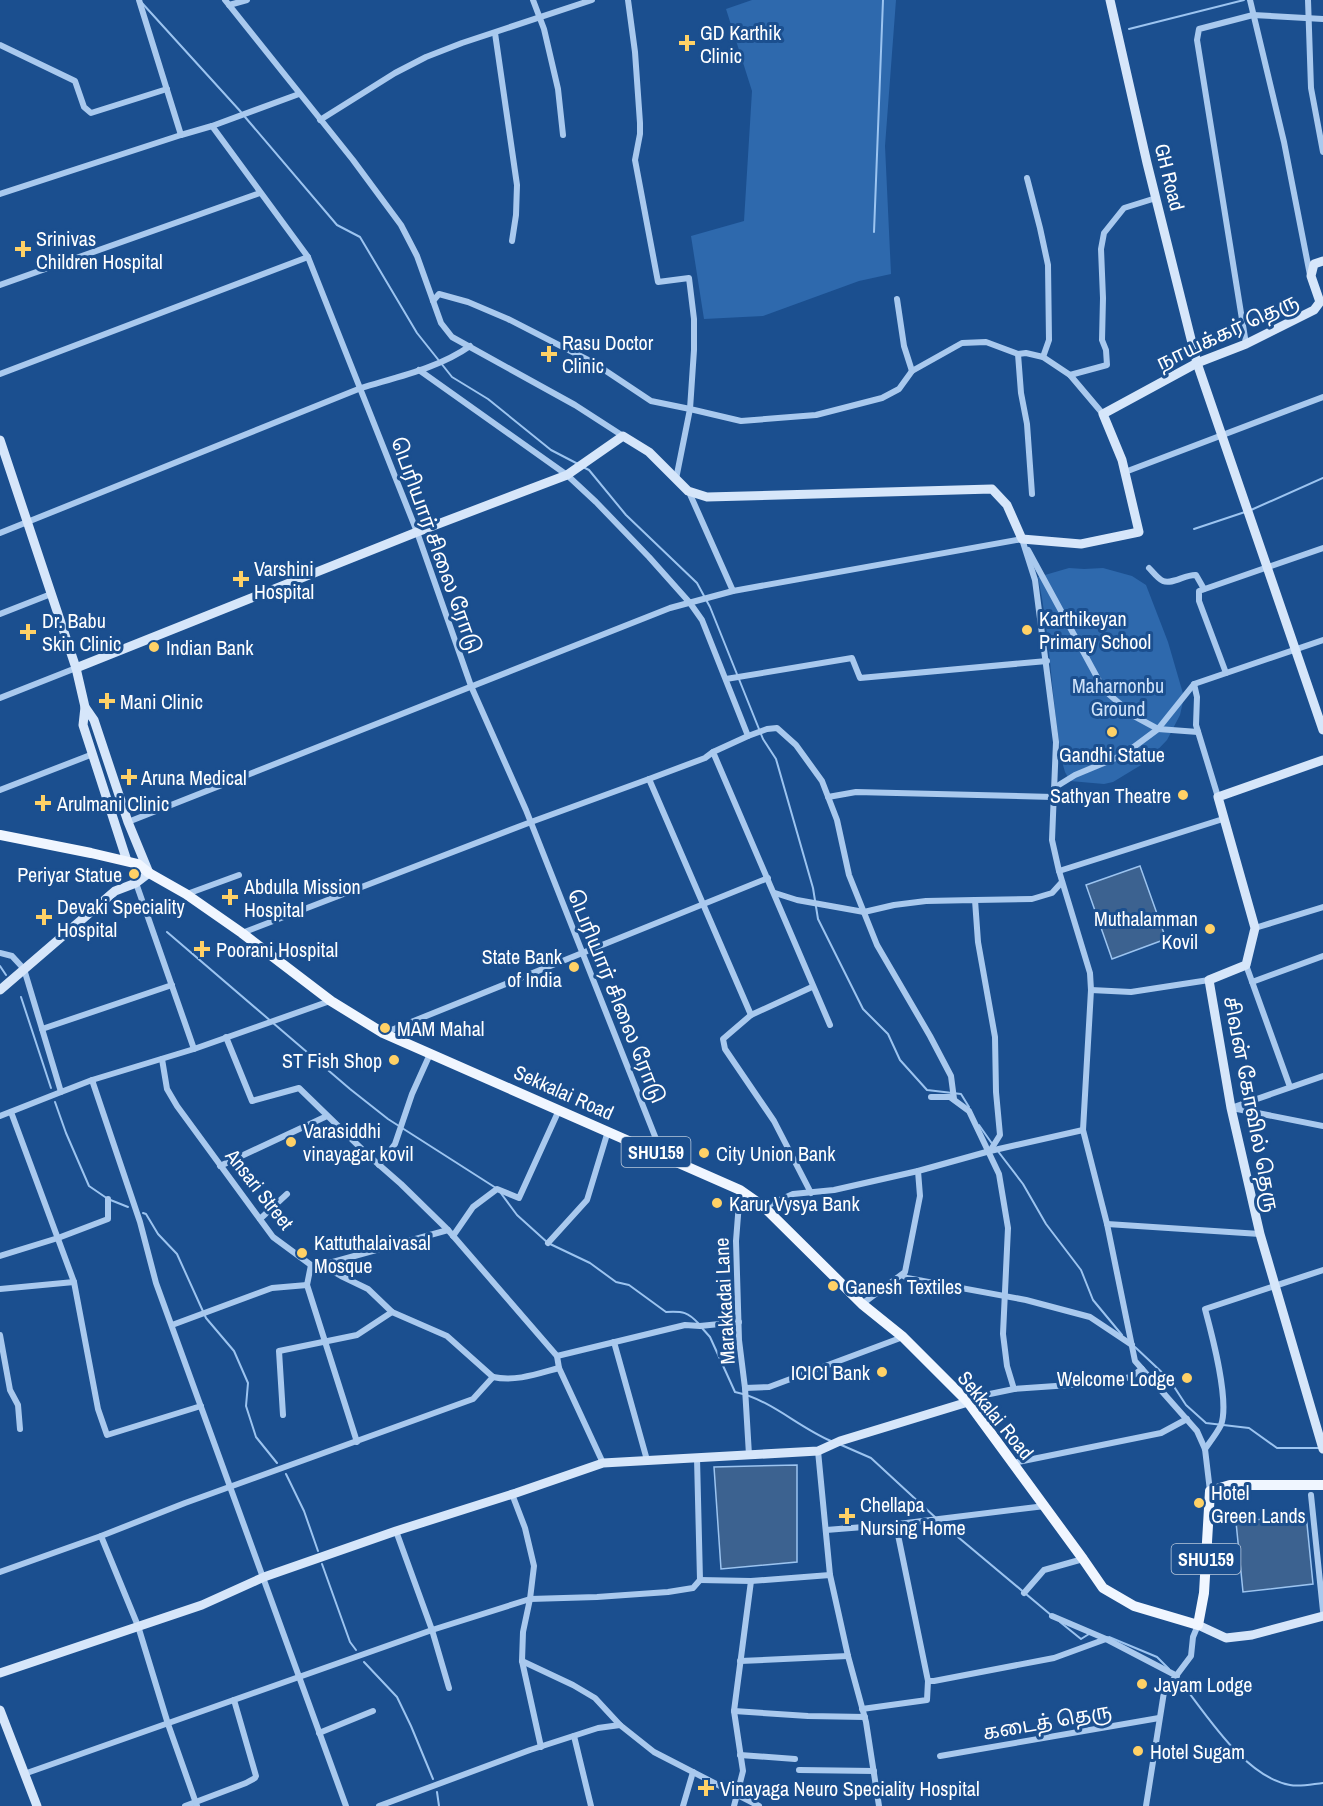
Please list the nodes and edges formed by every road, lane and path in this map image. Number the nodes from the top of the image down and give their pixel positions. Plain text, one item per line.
1 (139, 0) edge
2 (247, 0) edge
3 (533, 0) edge
4 (592, 0) edge
5 (628, 0) edge
6 (1110, 0) edge
7 (1250, 0) edge
8 (1308, 0) edge
9 (583, 1) edge
10 (227, 3) edge
11 (1253, 15) junction
12 (538, 18) junction
13 (1323, 19) edge
14 (1308, 20) junction
15 (495, 33) junction
16 (0, 45) edge
17 (167, 89) junction
18 (299, 94) junction
19 (320, 120) junction
20 (212, 126) junction
21 (181, 135) junction
22 (563, 135) dead end
23 (1323, 149) edge
24 (1027, 177) dead end
25 (260, 193) junction
26 (0, 194) edge
27 (1156, 198) junction
28 (512, 241) dead end
29 (308, 257) junction
30 (1323, 261) edge
31 (1311, 276) junction
32 (0, 285) edge
33 (897, 299) dead end
34 (432, 301) junction
35 (1322, 304) edge
36 (1246, 344) junction
37 (470, 346) junction
38 (1018, 354) junction
39 (1043, 357) junction
40 (1197, 363) junction
41 (419, 370) junction
42 (912, 371) junction
43 (0, 374) edge
44 (1070, 375) junction
45 (360, 388) junction
46 (1323, 398) edge
47 (690, 409) junction
48 (1103, 414) junction
49 (622, 436) junction
50 (1221, 436) junction
51 (0, 440) edge
52 (2, 454) edge
53 (1125, 472) junction
54 (567, 475) junction
55 (676, 479) junction
56 (688, 491) junction
57 (1032, 494) dead end
58 (27, 523) junction
59 (417, 532) junction
60 (0, 533) edge
61 (1022, 539) junction
62 (1323, 548) edge
63 (1267, 567) junction
64 (1149, 568) dead end
65 (1204, 589) junction
66 (733, 591) junction
67 (51, 594) junction
68 (690, 603) junction
69 (0, 614) edge
70 (1323, 640) edge
71 (1295, 649) junction
72 (1047, 661) junction
73 (76, 668) junction
74 (1226, 673) junction
75 (726, 679) junction
76 (1194, 684) junction
77 (471, 686) junction
78 (0, 698) edge
79 (85, 706) junction
80 (1158, 729) junction
81 (1323, 730) edge
82 (1198, 732) junction
83 (750, 735) junction
84 (713, 752) junction
85 (93, 754) junction
86 (1323, 760) edge
87 (649, 779) junction
88 (1054, 788) junction
89 (0, 790) edge
90 (828, 797) junction
91 (1053, 797) junction
92 (1218, 797) junction
93 (1223, 819) junction
94 (128, 822) junction
95 (531, 822) junction
96 (0, 835) edge
97 (127, 861) junction
98 (1059, 871) junction
99 (149, 873) junction
100 (239, 875) dead end
101 (768, 878) junction
102 (1062, 882) junction
103 (136, 883) junction
104 (775, 893) junction
105 (186, 894) junction
106 (975, 900) junction
107 (704, 904) junction
108 (1323, 907) edge
109 (864, 912) junction
110 (1255, 928) junction
111 (242, 933) junction
112 (0, 953) edge
113 (582, 954) junction
114 (1323, 956) edge
115 (1246, 965) junction
116 (24, 969) junction
117 (1209, 980) junction
118 (1252, 982) junction
119 (172, 985) junction
120 (812, 987) junction
121 (0, 990) edge
122 (1091, 990) junction
123 (331, 1001) junction
124 (751, 1015) junction
125 (830, 1025) dead end
126 (42, 1029) junction
127 (383, 1033) junction
128 (226, 1037) junction
129 (194, 1049) junction
130 (430, 1054) junction
131 (162, 1059) junction
132 (1323, 1076) edge
133 (92, 1080) junction
134 (1290, 1087) junction
135 (61, 1092) junction
136 (931, 1097) dead end
137 (954, 1100) junction
138 (1231, 1108) junction
139 (559, 1110) junction
140 (11, 1112) junction
141 (0, 1116) edge
142 (327, 1116) junction
143 (1323, 1126) edge
144 (1083, 1130) junction
145 (608, 1131) junction
146 (990, 1151) junction
147 (663, 1155) junction
148 (379, 1165) junction
149 (220, 1166) junction
150 (918, 1171) junction
151 (740, 1190) junction
152 (811, 1192) junction
153 (287, 1194) dead end
154 (108, 1199) dead end
155 (764, 1207) junction
156 (260, 1219) junction
157 (1107, 1224) junction
158 (451, 1233) junction
159 (1260, 1234) junction
160 (58, 1238) junction
161 (548, 1243) dead end
162 (0, 1256) edge
163 (311, 1265) junction
164 (322, 1265) junction
165 (1323, 1270) edge
166 (902, 1275) junction
167 (74, 1282) junction
168 (307, 1285) junction
169 (1275, 1285) junction
170 (0, 1288) edge
171 (1005, 1297) junction
172 (862, 1304) junction
173 (392, 1312) junction
174 (739, 1322) junction
175 (172, 1325) junction
176 (0, 1335) edge
177 (903, 1337) junction
178 (325, 1341) junction
179 (614, 1342) junction
180 (1132, 1346) junction
181 (556, 1356) junction
182 (3, 1367) edge
183 (559, 1368) junction
184 (1142, 1369) junction
185 (493, 1377) junction
186 (745, 1388) junction
187 (1014, 1389) junction
188 (968, 1402) junction
189 (201, 1406) junction
190 (283, 1415) dead end
191 (1186, 1419) junction
192 (20, 1429) dead end
193 (357, 1441) junction
194 (1205, 1449) junction
195 (1323, 1449) edge
196 (818, 1451) junction
197 (749, 1455) junction
198 (697, 1458) junction
199 (647, 1460) junction
200 (603, 1463) junction
201 (1013, 1463) junction
202 (1323, 1485) edge
203 (230, 1487) junction
204 (1210, 1491) junction
205 (512, 1494) junction
206 (1311, 1496) dead end
207 (1045, 1506) junction
208 (889, 1525) junction
209 (826, 1530) junction
210 (396, 1531) junction
211 (101, 1536) junction
212 (1083, 1559) junction
213 (0, 1572) edge
214 (830, 1575) junction
215 (264, 1577) junction
216 (700, 1580) junction
217 (751, 1581) junction
218 (1024, 1593) dead end
219 (530, 1599) junction
220 (1323, 1611) edge
221 (1323, 1616) edge
222 (1052, 1617) dead end
223 (1198, 1625) junction
224 (138, 1626) junction
225 (432, 1630) junction
226 (1106, 1639) junction
227 (848, 1656) junction
228 (522, 1661) junction
229 (740, 1661) junction
230 (0, 1673) edge
231 (1177, 1676) junction
232 (299, 1678) junction
233 (928, 1681) junction
234 (449, 1688) dead end
235 (234, 1700) junction
236 (862, 1709) junction
237 (0, 1710) edge
238 (734, 1710) junction
239 (373, 1711) dead end
240 (865, 1717) junction
241 (1160, 1718) junction
242 (168, 1724) junction
243 (620, 1725) junction
244 (319, 1733) junction
245 (574, 1736) junction
246 (541, 1747) junction
247 (740, 1755) junction
248 (940, 1756) dead end
249 (795, 1759) dead end
250 (799, 1770) dead end
251 (874, 1771) junction
252 (693, 1772) junction
253 (24, 1774) junction
254 (736, 1794) junction
255 (196, 1804) edge
256 (37, 1806) edge
257 (184, 1806) edge
258 (346, 1806) edge
259 (379, 1806) edge
260 (591, 1806) edge
261 (683, 1806) edge
262 (734, 1806) edge
263 (759, 1806) edge
264 (879, 1806) edge
265 (1146, 1806) edge

1 - 17 street
2 - 10 street
3 - 12 street
4 - 9 street
5 - 47 street
6 - 27 street, GH Road
7 - 11 street
8 - 14 street
9 - 12 street
10 - 18 street
11 - 14 street
11 - 31 street
11 - 36 street
12 - 15 street
12 - 22 street
13 - 14 street
14 - 23 street
15 - 19 street
15 - 28 street
16 - 17 street
17 - 21 street
18 - 19 street
18 - 20 street
19 - 34 street
20 - 21 street
20 - 25 street, பெரியார் சிலை ரோடு
21 - 26 street
24 - 39 street
25 - 29 street, பெரியார் சிலை ரோடு
25 - 32 street
27 - 40 street, GH Road
27 - 44 street
29 - 43 street
29 - 45 street, பெரியார் சிலை ரோடு
30 - 31 street, நாயக்கர் தெரு
31 - 35 street, நாயக்கர் தெரு
33 - 42 street
34 - 37 street
34 - 47 street
35 - 36 street, நாயக்கர் தெரு
36 - 40 street, நாயக்கர் தெரு
37 - 41 street
37 - 49 street
38 - 39 street
38 - 42 street
38 - 57 street
39 - 44 street
40 - 48 street, நாயக்கர் தெரு
40 - 50 street, GH Road
41 - 45 street
41 - 54 street
42 - 47 street
44 - 48 street
45 - 58 street
45 - 59 street, பெரியார் சிலை ரோடு
46 - 50 street
47 - 55 street
48 - 53 street
49 - 54 street
49 - 55 street
50 - 53 street
50 - 63 street, GH Road
51 - 52 street
52 - 58 street
53 - 61 street
54 - 59 street
54 - 68 street
55 - 56 street
56 - 61 street
56 - 66 street
58 - 60 street
58 - 67 street
59 - 73 street
59 - 77 street, பெரியார் சிலை ரோடு
61 - 66 street
61 - 72 street
61 - 80 street
62 - 63 street
63 - 65 street
63 - 71 street, GH Road
64 - 65 street
65 - 74 street
66 - 68 street
67 - 69 street
67 - 73 street
68 - 75 street
68 - 77 street
70 - 71 street
71 - 74 street
71 - 81 street, GH Road
72 - 75 street
72 - 88 street
73 - 78 street
73 - 79 street
74 - 76 street
75 - 83 street
76 - 80 street
76 - 82 street, சிவன் கோவில் தெரு
77 - 94 street
77 - 95 street, பெரியார் சிலை ரோடு
79 - 85 street
79 - 94 street
80 - 82 street
80 - 88 street
82 - 92 street, சிவன் கோவில் தெரு
83 - 84 street
83 - 90 street
84 - 87 street
84 - 101 street
85 - 89 street
85 - 97 street
86 - 92 street
87 - 95 street
87 - 107 street
88 - 91 street
90 - 91 street
90 - 109 street
91 - 98 street
92 - 93 street, சிவன் கோவில் தெரு
93 - 98 street
93 - 110 street, சிவன் கோவில் தெரு
94 - 99 street
95 - 111 street
95 - 113 street, பெரியார் சிலை ரோடு
96 - 97 main road, Sekkalai Road / SHU159
97 - 99 main road, Sekkalai Road / SHU159
98 - 102 street
99 - 103 street
99 - 105 main road, Sekkalai Road / SHU159
100 - 105 street
101 - 104 street
101 - 107 street
102 - 106 street
102 - 122 street
103 - 116 street
103 - 119 street
104 - 109 street
104 - 120 street
105 - 111 main road, Sekkalai Road / SHU159
106 - 109 street
106 - 146 street
107 - 113 street
107 - 124 street
108 - 110 street
109 - 137 street
110 - 115 street, சிவன் கோவில் தெரு
111 - 123 main road, Sekkalai Road / SHU159
112 - 116 street
113 - 127 street
113 - 147 street, பெரியார் சிலை ரோடு
114 - 118 street
115 - 117 street, சிவன் கோவில் தெரு
115 - 118 street
116 - 121 street
116 - 126 street
117 - 122 street
117 - 138 street, சிவன் கோவில் தெரு
118 - 134 street
119 - 126 street
119 - 129 street
120 - 124 street
120 - 125 street
122 - 144 street
123 - 127 main road, Sekkalai Road / SHU159
123 - 128 street
124 - 152 street
126 - 135 street
127 - 130 main road, Sekkalai Road / SHU159
128 - 129 street
128 - 142 street
129 - 131 street
130 - 139 main road, Sekkalai Road / SHU159
130 - 148 street
131 - 133 street
131 - 149 street, Ansari Street
132 - 134 street
133 - 135 street
133 - 175 street
134 - 138 street
135 - 140 street
136 - 137 street
137 - 146 street
138 - 143 street
138 - 159 street, சிவன் கோவில் தெரு
139 - 145 main road, Sekkalai Road / SHU159
139 - 158 street
140 - 141 street
140 - 160 street
142 - 148 street
142 - 149 street
144 - 146 street
144 - 157 street
145 - 147 main road, Sekkalai Road / SHU159
145 - 161 street
146 - 150 street
146 - 171 street
147 - 151 main road, Sekkalai Road / SHU159
148 - 158 street
149 - 156 street, Ansari Street
150 - 152 street
150 - 166 street
151 - 155 main road, Sekkalai Road / SHU159
151 - 174 street, Marakkadai Lane
152 - 155 street
153 - 156 street
154 - 160 street
155 - 172 main road, Sekkalai Road / SHU159
156 - 163 street, Ansari Street
157 - 159 street
157 - 180 street
158 - 164 street
158 - 181 street
159 - 169 street, சிவன் கோவில் தெரு
160 - 162 street
160 - 167 street
163 - 164 street
163 - 168 street
164 - 173 street
165 - 169 street
166 - 171 street
166 - 172 street
167 - 170 street
167 - 189 street
168 - 175 street
168 - 178 street
169 - 194 street
169 - 195 street, சிவன் கோவில் தெரு
171 - 180 street
171 - 187 street
172 - 177 main road, Sekkalai Road / SHU159
173 - 178 street
173 - 185 street
174 - 179 street
174 - 186 street, Marakkadai Lane
175 - 189 street
176 - 182 street
177 - 186 street, Marakkadai Lane
177 - 188 main road, Sekkalai Road / SHU159
178 - 190 street
178 - 193 street
179 - 181 street
179 - 199 street
180 - 184 street
181 - 183 street
182 - 192 street
183 - 185 street
183 - 200 street
184 - 187 street
184 - 191 street
185 - 193 street
186 - 197 street
187 - 188 street
188 - 196 street
188 - 201 main road, Sekkalai Road / SHU159
189 - 203 street
191 - 194 street
191 - 201 street
193 - 203 street
194 - 204 street
196 - 197 street
196 - 209 street
197 - 198 street
198 - 199 street
198 - 216 street
199 - 200 street
200 - 205 street
201 - 207 main road, Sekkalai Road / SHU159
202 - 204 main road
203 - 211 street
203 - 215 street
204 - 223 main road, SHU159
205 - 210 street
205 - 219 street
206 - 220 street
207 - 208 street
207 - 212 main road, Sekkalai Road / SHU159
208 - 209 street
208 - 233 street
209 - 214 street
210 - 215 street
210 - 225 street
211 - 213 street
211 - 224 street
212 - 218 street
212 - 223 main road, Sekkalai Road / SHU159
214 - 217 street
214 - 227 street
215 - 224 street
215 - 232 street
216 - 217 street
216 - 219 street
217 - 229 street
219 - 225 street
219 - 228 street
221 - 223 street
222 - 226 street
223 - 231 street
224 - 230 street
224 - 242 street
225 - 232 street
225 - 234 street
226 - 231 street
226 - 233 street
227 - 229 street
227 - 236 street
228 - 243 street
228 - 246 street
229 - 238 street
231 - 241 street
232 - 235 street
232 - 244 street
233 - 236 street
235 - 242 street
235 - 255 street
236 - 240 street
237 - 253 street
238 - 240 street
238 - 247 street
239 - 244 street
240 - 251 street
241 - 248 street, கடைத் தெரு
241 - 265 street
242 - 253 street
242 - 255 street
243 - 245 street
243 - 252 street
244 - 258 street
245 - 246 street
245 - 260 street
246 - 259 street
247 - 249 street
247 - 254 street
250 - 251 street
251 - 264 street
252 - 254 street
252 - 261 street
253 - 256 street
254 - 262 street
254 - 263 street
255 - 257 street

